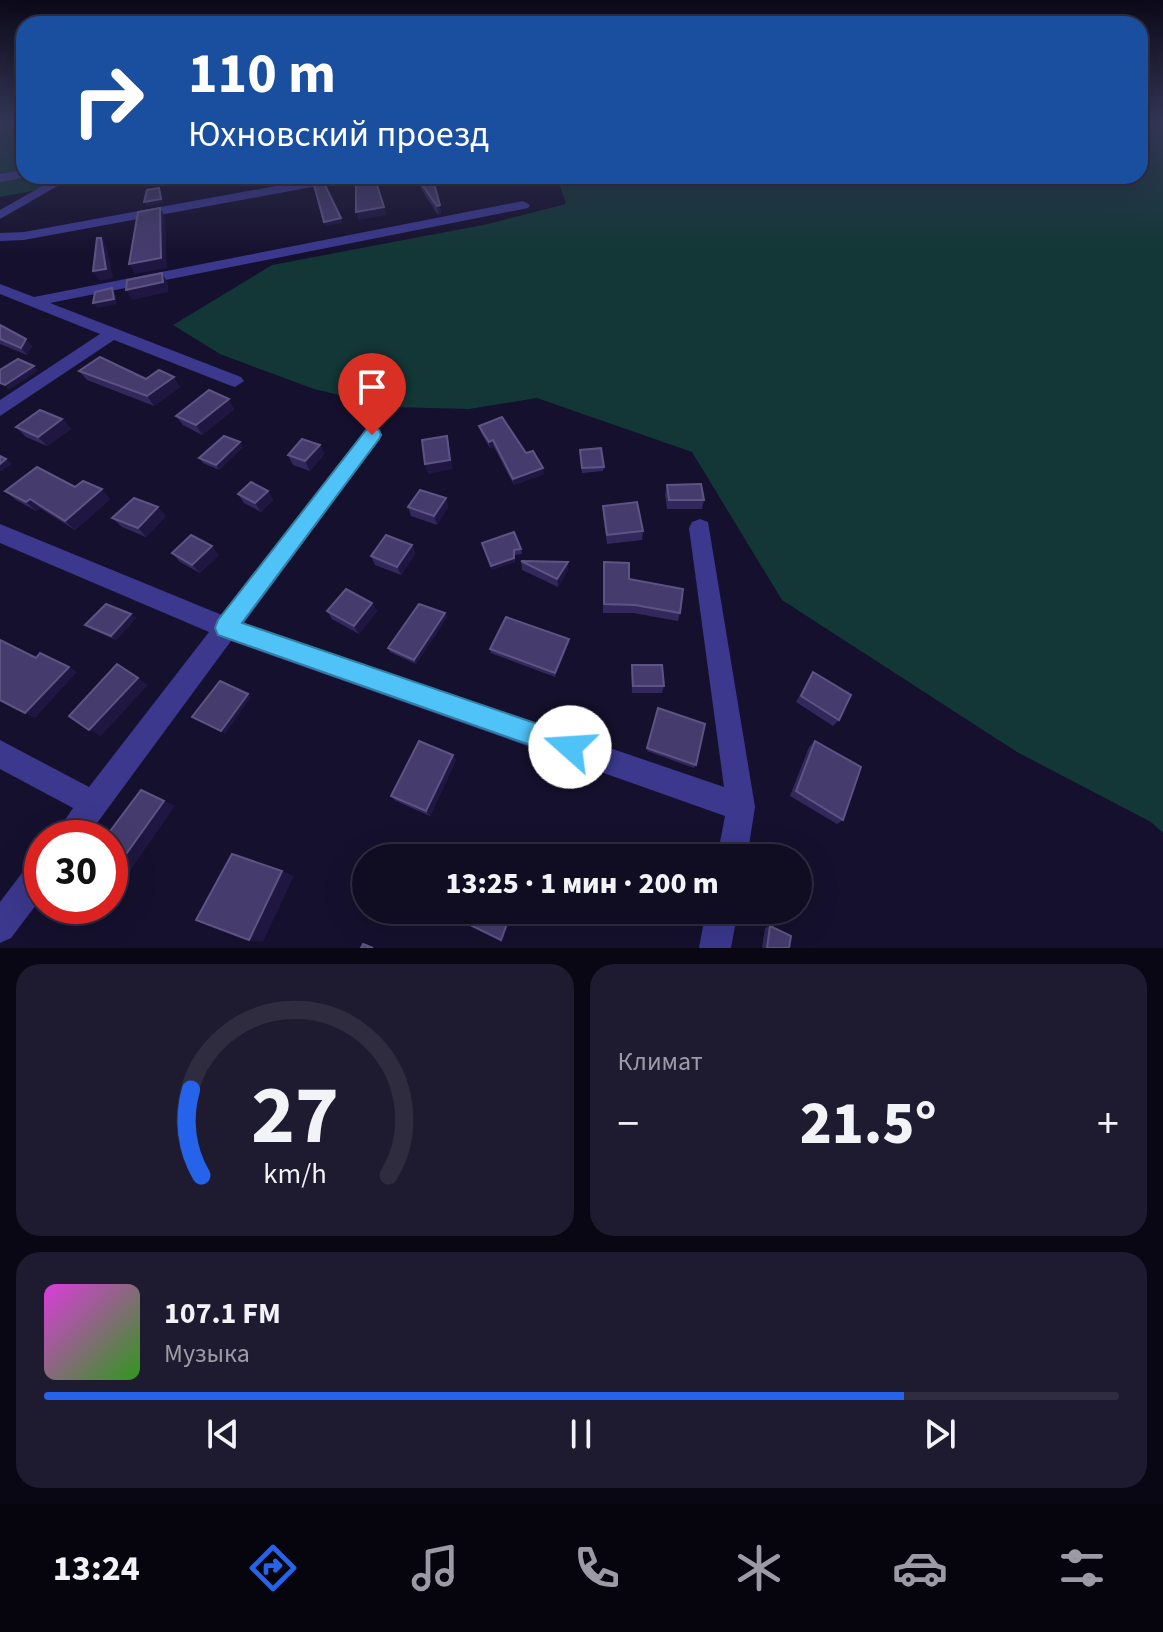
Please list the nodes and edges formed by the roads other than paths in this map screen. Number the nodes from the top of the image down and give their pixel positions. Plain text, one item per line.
1 (55, 184) edge
2 (307, 184) edge
3 (523, 205) dead end
4 (0, 215) edge
5 (0, 237) edge
6 (0, 289) edge
7 (35, 301) junction
8 (114, 332) junction
9 (235, 381) dead end
10 (0, 409) edge
11 (372, 435) dead end
12 (700, 528) dead end
13 (0, 533) edge
14 (226, 628) junction
15 (0, 754) edge
16 (93, 804) junction
17 (741, 807) junction
18 (81, 820) edge
19 (734, 844) edge
20 (24, 896) edge
21 (719, 924) edge
22 (0, 927) edge
23 (715, 948) edge

1 - 4 street
2 - 5 street
3 - 7 street
6 - 7 street
7 - 8 street
8 - 9 street
8 - 10 street
11 - 14 street
12 - 17 street
13 - 14 street
14 - 16 street
14 - 17 street
15 - 16 street
16 - 18 street
17 - 19 street
20 - 22 street
21 - 23 street

